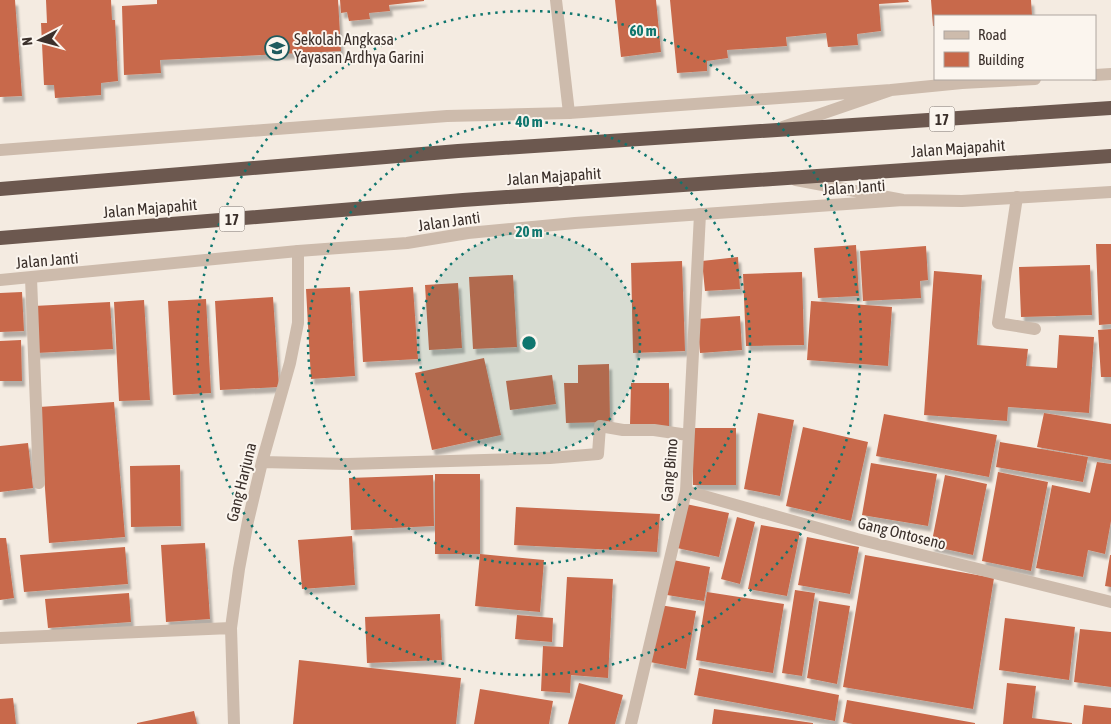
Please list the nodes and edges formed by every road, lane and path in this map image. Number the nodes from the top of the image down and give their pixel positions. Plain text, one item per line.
1 (556, 0) edge
2 (1111, 74) edge
3 (1096, 75) edge
4 (1020, 80) edge
5 (891, 90) junction
6 (1111, 108) edge
7 (569, 112) junction
8 (774, 130) junction
9 (0, 150) edge
10 (1111, 156) edge
11 (780, 178) junction
12 (0, 189) edge
13 (1111, 192) edge
14 (1017, 198) junction
15 (903, 200) junction
16 (700, 214) junction
17 (0, 238) edge
18 (298, 251) junction
19 (31, 278) junction
20 (0, 280) edge
21 (1035, 330) dead end
22 (688, 435) junction
23 (262, 462) junction
24 (39, 483) dead end
25 (686, 491) junction
26 (1111, 602) edge
27 (231, 628) junction
28 (0, 638) edge
29 (234, 724) edge
30 (631, 724) edge

1 - 7 street
2 - 3 street
4 - 5 street
5 - 7 street
5 - 8 street
6 - 8 highway, Jalan Majapahit / 17
7 - 9 street
8 - 12 highway, Jalan Majapahit / 17
10 - 11 highway, Jalan Majapahit / 17
11 - 15 street
11 - 17 highway, Jalan Majapahit / 17
13 - 14 street
14 - 15 street
14 - 21 street
15 - 16 street, Jalan Janti
16 - 18 street, Jalan Janti
16 - 22 street, Gang Bimo
18 - 19 street, Jalan Janti
18 - 23 street, Gang Harjuna
19 - 20 street, Jalan Janti
19 - 24 street
22 - 23 street
22 - 25 street, Gang Bimo
23 - 27 street, Gang Harjuna
25 - 26 street, Gang Ontoseno
25 - 30 street, Gang Bimo
27 - 28 street
27 - 29 street, Gang Harjuna

